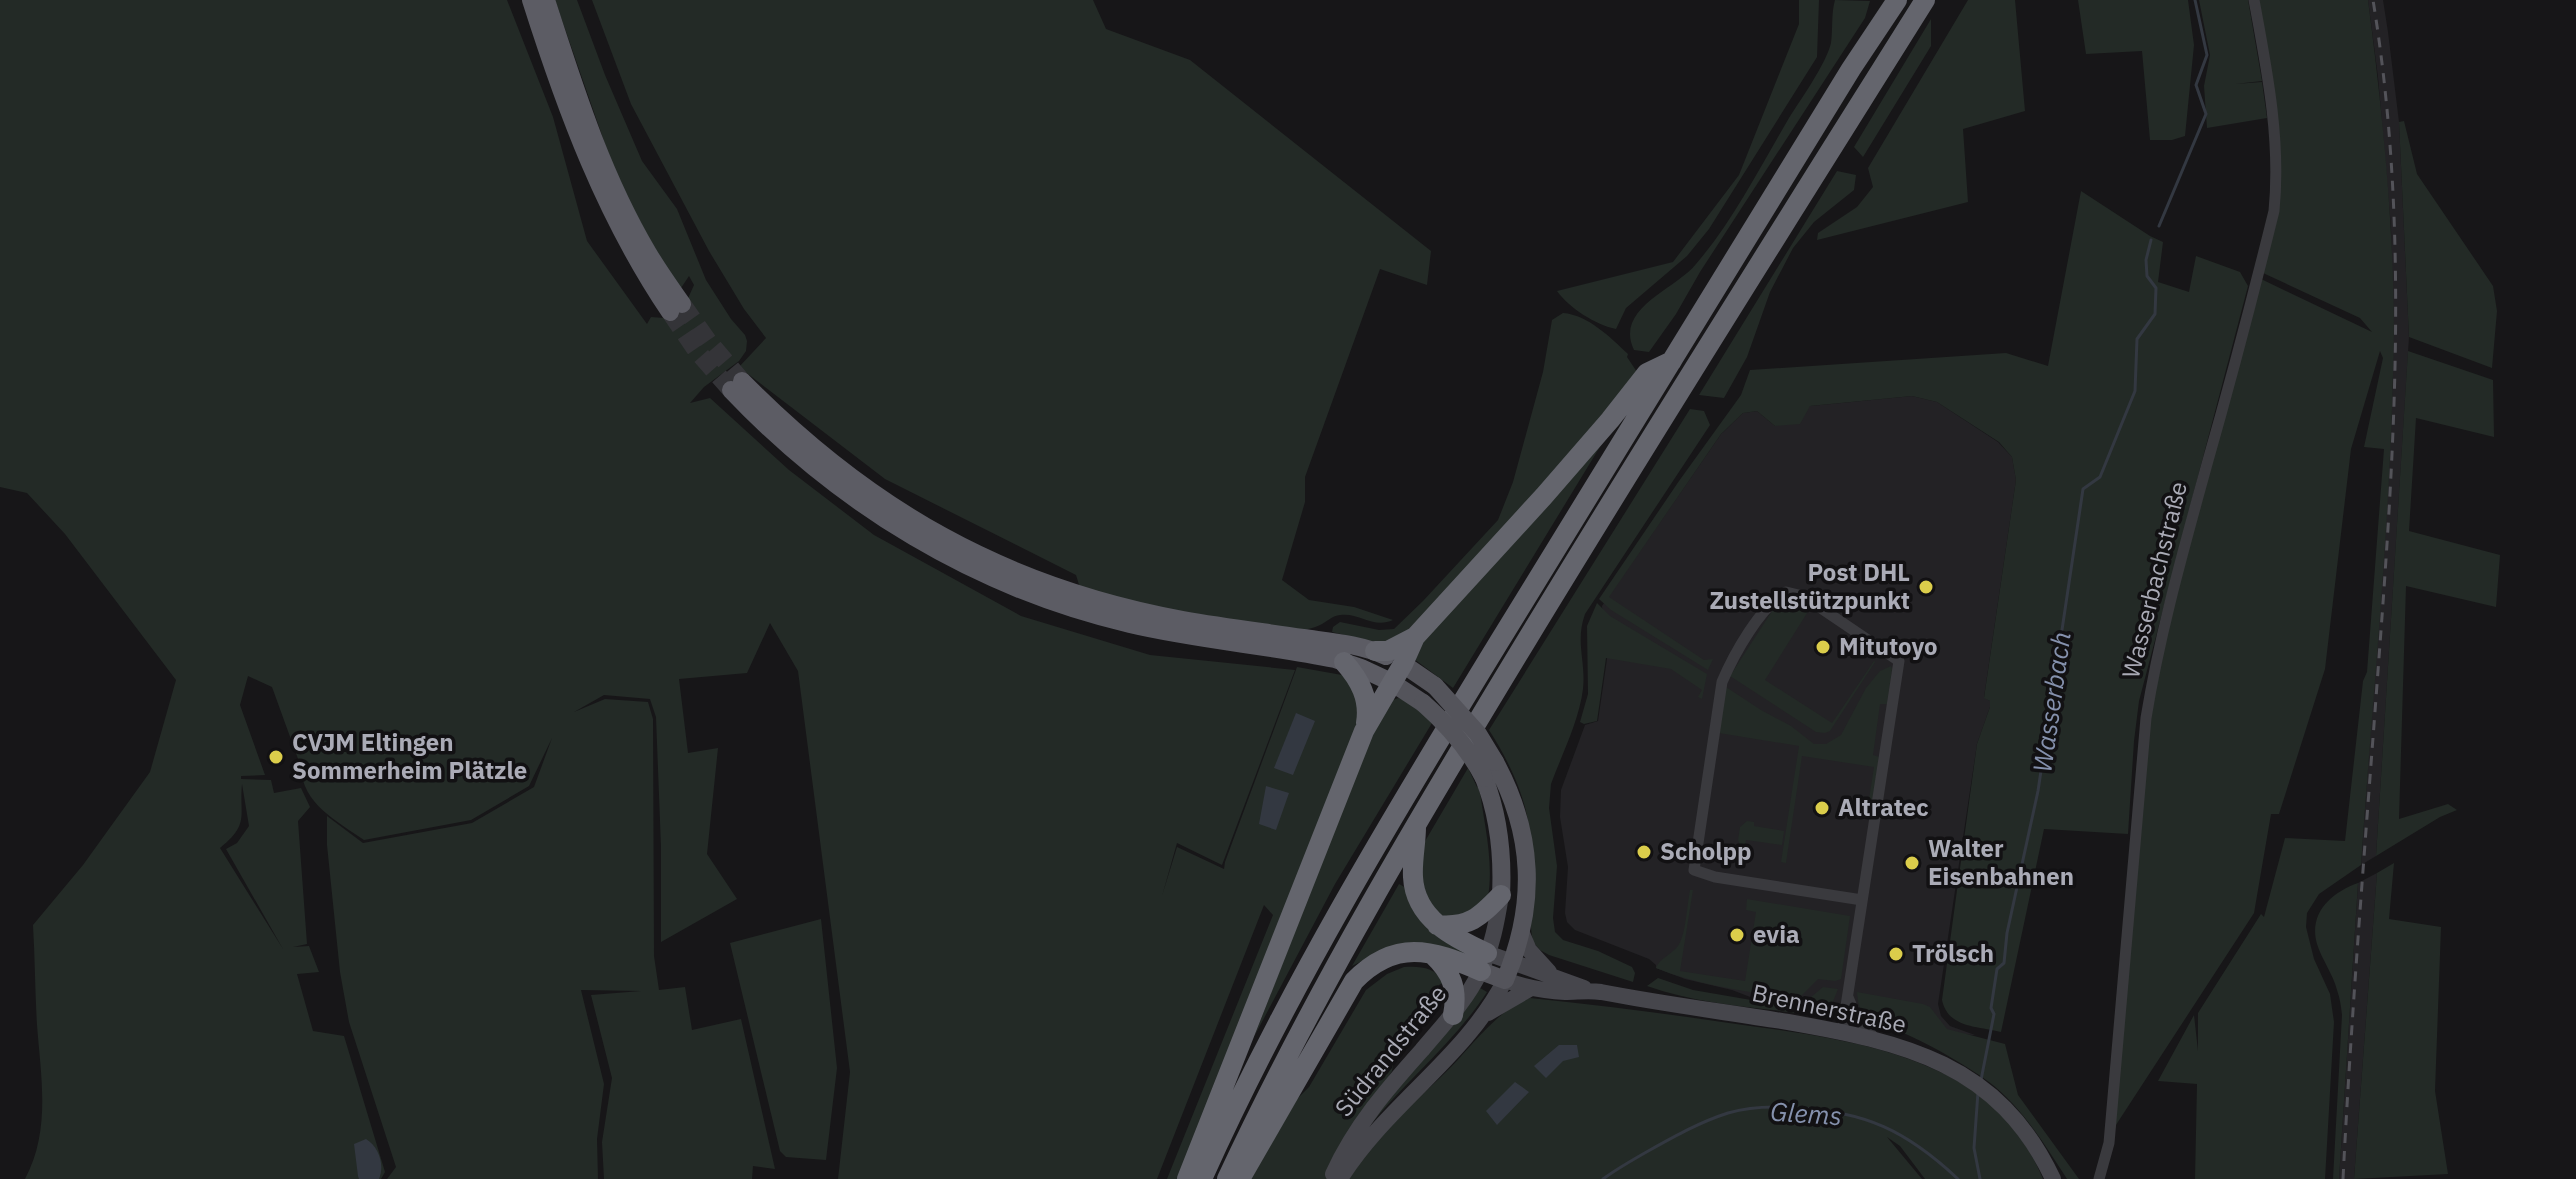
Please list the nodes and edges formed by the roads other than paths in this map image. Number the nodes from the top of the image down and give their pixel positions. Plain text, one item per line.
1 (517, 0) edge
2 (531, 0) edge
3 (546, 0) edge
4 (1897, 0) edge
5 (1925, 0) edge
6 (2254, 0) edge
7 (555, 74) junction
8 (1672, 361) junction
9 (737, 385) tunnel mouth
10 (1415, 637) junction
11 (1325, 651) junction
12 (1375, 651) junction
13 (1403, 664) junction
14 (1391, 682) junction
15 (1364, 731) junction
16 (1417, 822) junction
17 (1501, 895) junction
18 (1862, 900) junction
19 (1437, 925) junction
20 (1521, 931) junction
21 (1433, 955) junction
22 (1484, 962) junction
23 (1509, 971) junction
24 (1553, 975) junction
25 (1531, 988) junction
26 (1589, 991) junction
27 (1848, 996) junction
28 (1486, 1014) junction
29 (1453, 1015) junction
30 (1842, 1032) junction
31 (1875, 1039) junction
32 (1187, 1179) edge
33 (1202, 1179) edge
34 (1227, 1179) edge
35 (1240, 1179) edge
36 (1331, 1179) edge
37 (1340, 1179) edge
38 (2053, 1179) edge
39 (2099, 1179) edge

1 - 7 highway
2 - 7 highway
3 - 7 highway
4 - 8 highway
5 - 16 highway
6 - 39 street, Wasserbachstraße
8 - 10 highway
8 - 33 highway
9 - 11 highway
10 - 12 highway
10 - 13 highway
11 - 12 highway
11 - 14 highway
11 - 15 highway
12 - 13 highway
13 - 14 highway
13 - 20 main road, bridge
14 - 15 highway
14 - 17 main road, bridge
15 - 32 highway
16 - 19 highway
16 - 34 highway
17 - 19 highway
17 - 22 main road, Südrandstraße
18 - 18 street
18 - 27 street
19 - 22 highway
20 - 23 main road
20 - 24 main road
21 - 22 highway
21 - 29 highway
21 - 35 highway
22 - 23 main road
22 - 29 main road, Südrandstraße
23 - 24 main road, Brennerstraße
23 - 25 main road, Brennerstraße
23 - 28 main road, Südrandstraße
24 - 26 main road, Brennerstraße
25 - 26 main road, Brennerstraße
25 - 28 main road
26 - 30 main road, Brennerstraße
27 - 30 street
27 - 31 street
28 - 37 main road, Südrandstraße
29 - 36 main road, Südrandstraße
30 - 31 main road, Brennerstraße
31 - 38 main road, Brennerstraße

